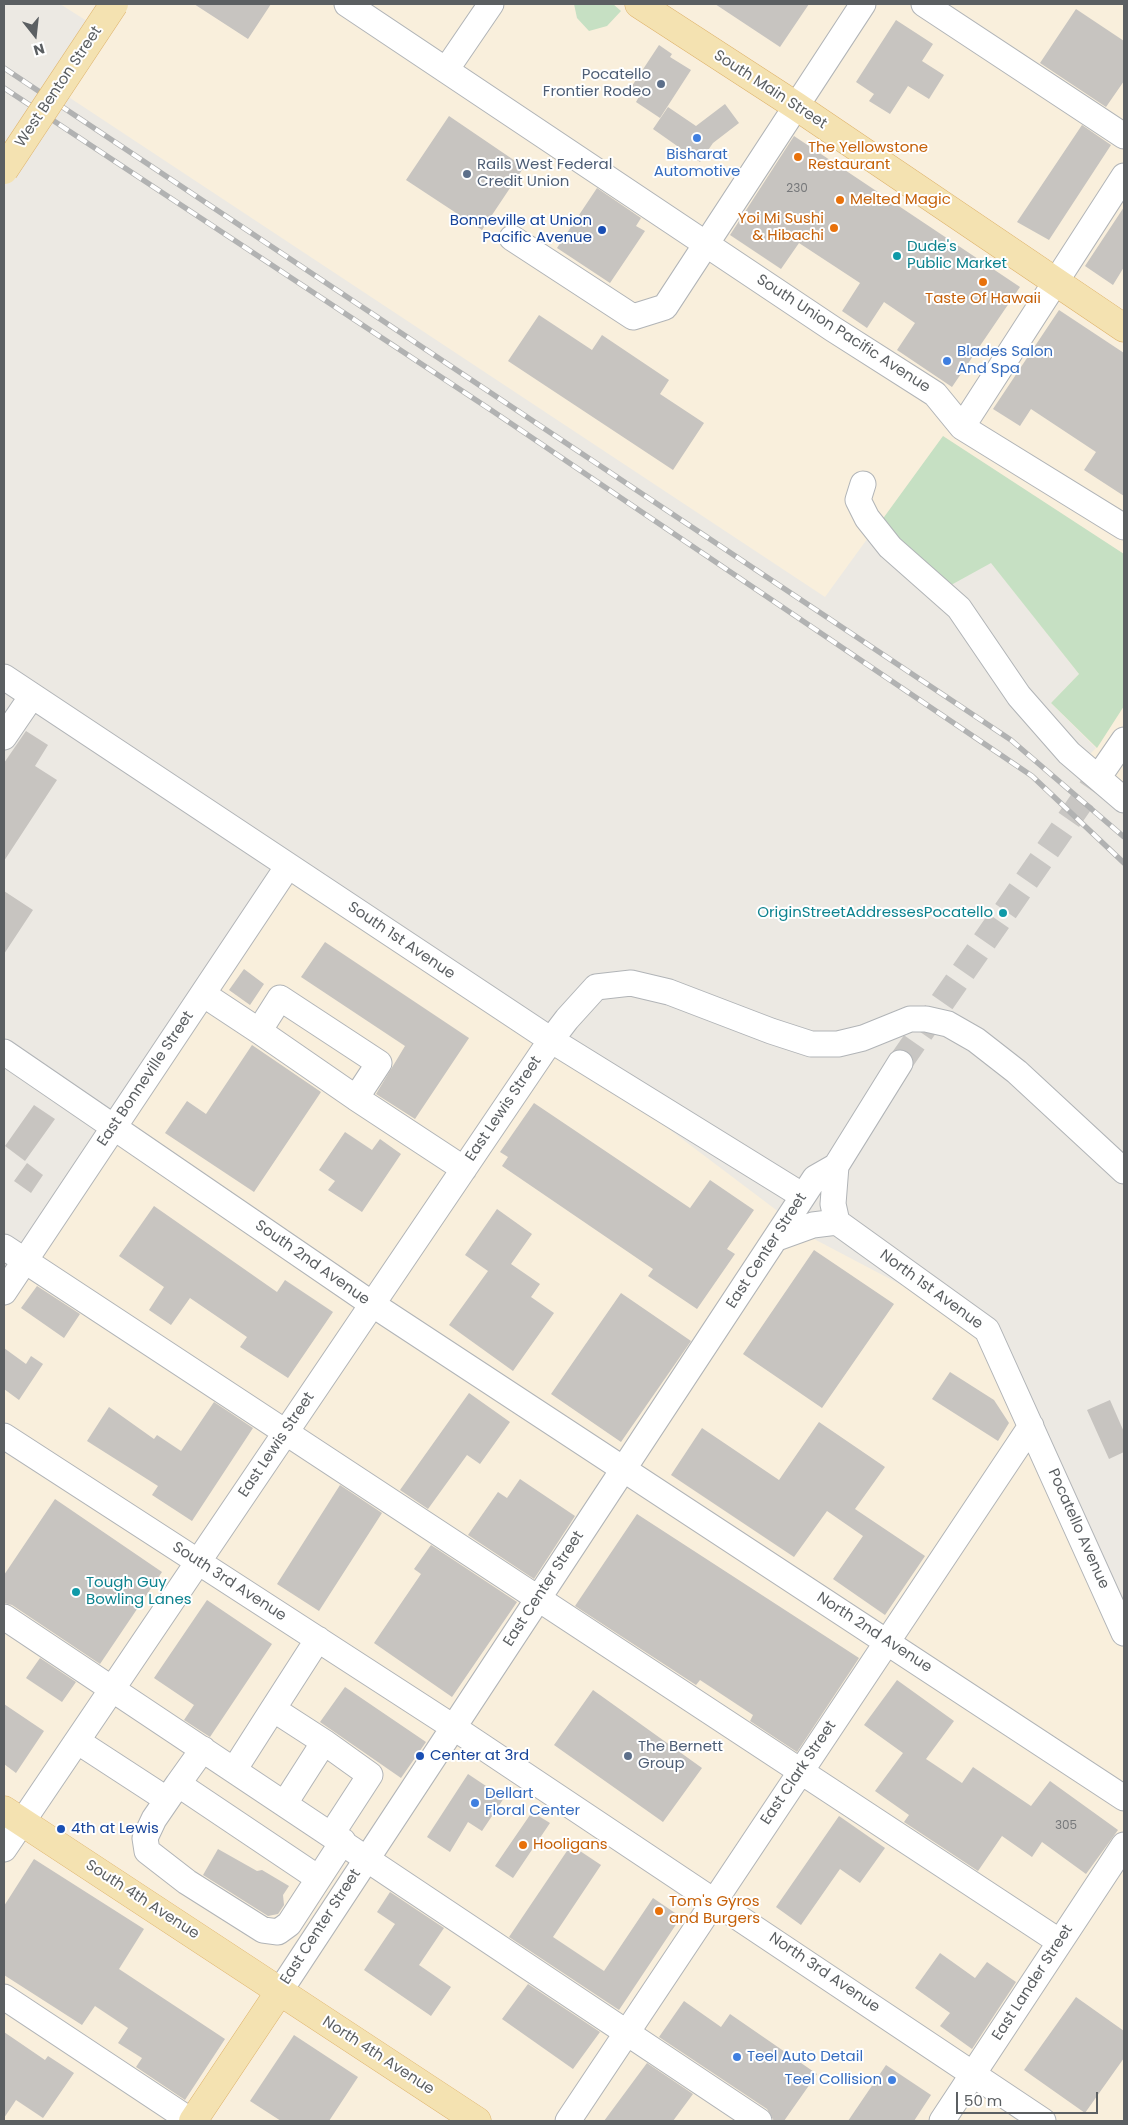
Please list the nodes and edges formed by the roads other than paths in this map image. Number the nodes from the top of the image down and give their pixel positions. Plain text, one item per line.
1 (114, 4) edge
2 (347, 4) edge
3 (491, 4) edge
4 (639, 4) edge
5 (863, 4) edge
6 (924, 4) edge
7 (446, 70) junction
8 (796, 106) junction
9 (1124, 136) edge
10 (4, 170) edge
11 (1124, 176) edge
12 (512, 238) dead end
13 (706, 243) junction
14 (1056, 281) junction
15 (1124, 328) edge
16 (962, 427) junction
17 (863, 484) dead end
18 (1124, 527) edge
19 (4, 677) edge
20 (32, 696) junction
21 (4, 737) edge
22 (1124, 740) edge
23 (1102, 772) tunnel mouth
24 (1124, 800) edge
25 (288, 866) junction
26 (203, 994) junction
27 (259, 1031) junction
28 (551, 1040) junction
29 (4, 1052) edge
30 (900, 1063) tunnel mouth
31 (356, 1098) junction
32 (115, 1127) junction
33 (836, 1166) junction
34 (464, 1169) junction
35 (1124, 1171) edge
36 (803, 1196) junction
37 (837, 1222) junction
38 (777, 1238) junction
39 (4, 1247) edge
40 (25, 1260) junction
41 (4, 1292) edge
42 (372, 1304) junction
43 (1031, 1426) junction
44 (286, 1432) junction
45 (4, 1436) edge
46 (624, 1468) junction
47 (198, 1562) junction
48 (538, 1598) junction
49 (6, 1622) edge
50 (1124, 1633) edge
51 (318, 1639) junction
52 (887, 1642) junction
53 (112, 1689) junction
54 (273, 1709) junction
55 (453, 1727) junction
56 (77, 1741) junction
57 (324, 1742) junction
58 (203, 1749) junction
59 (234, 1770) junction
60 (801, 1771) junction
61 (172, 1791) junction
62 (1124, 1798) edge
63 (285, 1803) junction
64 (13, 1816) edge
65 (337, 1838) junction
66 (1124, 1845) edge
67 (4, 1849) edge
68 (366, 1859) junction
69 (318, 1878) junction
70 (715, 1901) junction
71 (1060, 1942) junction
72 (280, 1991) junction
73 (4, 1997) edge
74 (627, 2033) junction
75 (974, 2073) junction
76 (192, 2121) edge
77 (477, 2121) edge
78 (568, 2121) edge
79 (759, 2121) edge
80 (942, 2121) edge
81 (1043, 2121) edge

1 - 10 main road, West Benton Street, bridge
2 - 7 street, South Union Pacific Avenue
3 - 7 street
4 - 8 main road, South Main Street
5 - 8 street
6 - 9 street
7 - 13 street, South Union Pacific Avenue
8 - 13 street
8 - 14 main road, South Main Street
11 - 14 street
12 - 13 street
13 - 16 street, South Union Pacific Avenue
14 - 15 main road, South Main Street
14 - 16 street
16 - 18 street, South Union Pacific Avenue
17 - 24 street
19 - 20 street, South 1st Avenue
20 - 21 street
20 - 25 street, South 1st Avenue
22 - 23 street
25 - 26 street, East Bonneville Street
25 - 28 street, South 1st Avenue
26 - 27 street
26 - 32 street, East Bonneville Street
27 - 31 street
27 - 31 street
28 - 34 street, East Lewis Street
28 - 35 street, East Lewis Street
28 - 36 street, South 1st Avenue
29 - 32 street, South 2nd Avenue
30 - 33 street, East Center Street
31 - 34 street
32 - 40 street, East Bonneville Street
32 - 42 street, South 2nd Avenue
33 - 36 street, East Center Street
33 - 37 street
34 - 42 street, East Lewis Street
36 - 38 street, East Center Street
37 - 38 street
37 - 43 street, North 1st Avenue
38 - 46 street, East Center Street
39 - 40 street
40 - 41 street, East Bonneville Street
40 - 44 street
42 - 44 street, East Lewis Street
42 - 46 street, South 2nd Avenue
43 - 50 street, Pocatello Avenue
43 - 52 street, East Clark Street
44 - 47 street, East Lewis Street
44 - 48 street
45 - 47 street, South 3rd Avenue
46 - 48 street, East Center Street
46 - 52 street, North 2nd Avenue
47 - 51 street, South 3rd Avenue
47 - 53 street, East Lewis Street
48 - 55 street, East Center Street
48 - 60 street
49 - 53 street
51 - 54 street
51 - 55 street, South 3rd Avenue
52 - 60 street, East Clark Street
52 - 62 street, North 2nd Avenue
53 - 56 street, East Lewis Street
53 - 58 street
54 - 57 street
54 - 59 street
55 - 68 street, East Center Street
55 - 70 street, North 3rd Avenue
56 - 61 street
56 - 64 street, East Lewis Street
57 - 63 street
57 - 65 street
58 - 59 street
58 - 61 street
59 - 63 street
60 - 70 street, East Clark Street
60 - 71 street
61 - 69 street
61 - 69 street
63 - 65 street
64 - 67 street, East Lewis Street
64 - 72 main road, South 4th Avenue
65 - 68 street
65 - 69 street
66 - 71 street, East Lander Street
68 - 72 street, East Center Street
68 - 74 street
70 - 74 street, East Clark Street
70 - 75 street, North 3rd Avenue
71 - 75 street, East Lander Street
72 - 76 main road, East Center Street
72 - 77 main road, North 4th Avenue
73 - 76 street
74 - 78 street, East Clark Street
74 - 79 street
75 - 80 street, East Lander Street
75 - 81 street, North 3rd Avenue

